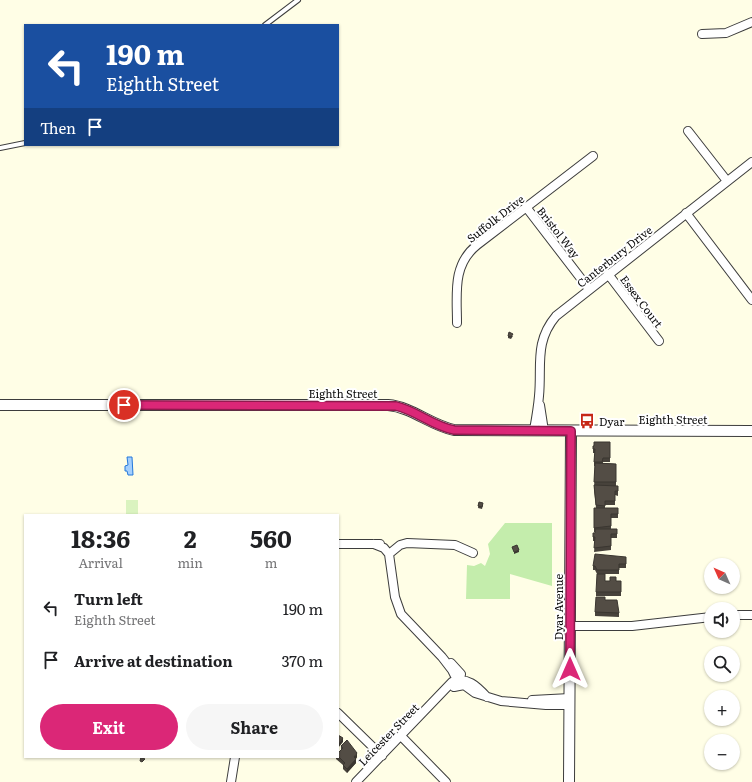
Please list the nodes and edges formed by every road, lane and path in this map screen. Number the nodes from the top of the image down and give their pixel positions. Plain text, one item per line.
1 (298, 0) edge
2 (752, 22) edge
3 (266, 24) edge
4 (702, 34) dead end
5 (688, 131) dead end
6 (24, 143) edge
7 (0, 148) edge
8 (593, 156) dead end
9 (752, 162) edge
10 (727, 181) junction
11 (526, 207) junction
12 (686, 213) junction
13 (608, 274) junction
14 (589, 289) junction
15 (749, 291) edge
16 (752, 300) edge
17 (457, 323) dead end
18 (659, 341) dead end
19 (539, 396) junction
20 (0, 404) edge
21 (534, 430) junction
22 (544, 431) junction
23 (571, 431) junction
24 (752, 431) edge
25 (339, 544) edge
26 (392, 552) junction
27 (473, 553) dead end
28 (740, 615) edge
29 (752, 615) edge
30 (704, 618) edge
31 (570, 626) junction
32 (459, 681) junction
33 (570, 701) junction
34 (339, 714) edge
35 (401, 736) junction
36 (382, 756) junction
37 (235, 758) edge
38 (231, 782) edge
39 (356, 782) edge
40 (446, 782) edge
41 (569, 782) edge

1 - 3 lane
2 - 4 street
5 - 10 street
6 - 7 lane
8 - 11 street, Suffolk Drive
9 - 10 street, Canterbury Drive
10 - 12 street, Canterbury Drive
11 - 14 street, Bristol Way
11 - 17 street, Suffolk Drive
12 - 13 street, Canterbury Drive
12 - 15 street
13 - 14 street, Canterbury Drive
13 - 18 street, Essex Court
14 - 19 street, Canterbury Drive
15 - 16 street
19 - 21 street, Canterbury Drive
19 - 22 street, Canterbury Drive
20 - 21 street, Eighth Street
21 - 22 street, Eighth Street
22 - 23 street, Eighth Street
23 - 24 street, Eighth Street
23 - 31 street, Dyar Avenue
25 - 26 street
26 - 27 street
26 - 32 street
28 - 29 street
30 - 31 street
31 - 33 street, Dyar Avenue
32 - 33 street
32 - 35 street, Leicester Street
33 - 41 street, Dyar Avenue
34 - 36 street
35 - 36 street, Leicester Street
35 - 40 street
36 - 39 street, Leicester Street
37 - 38 street

